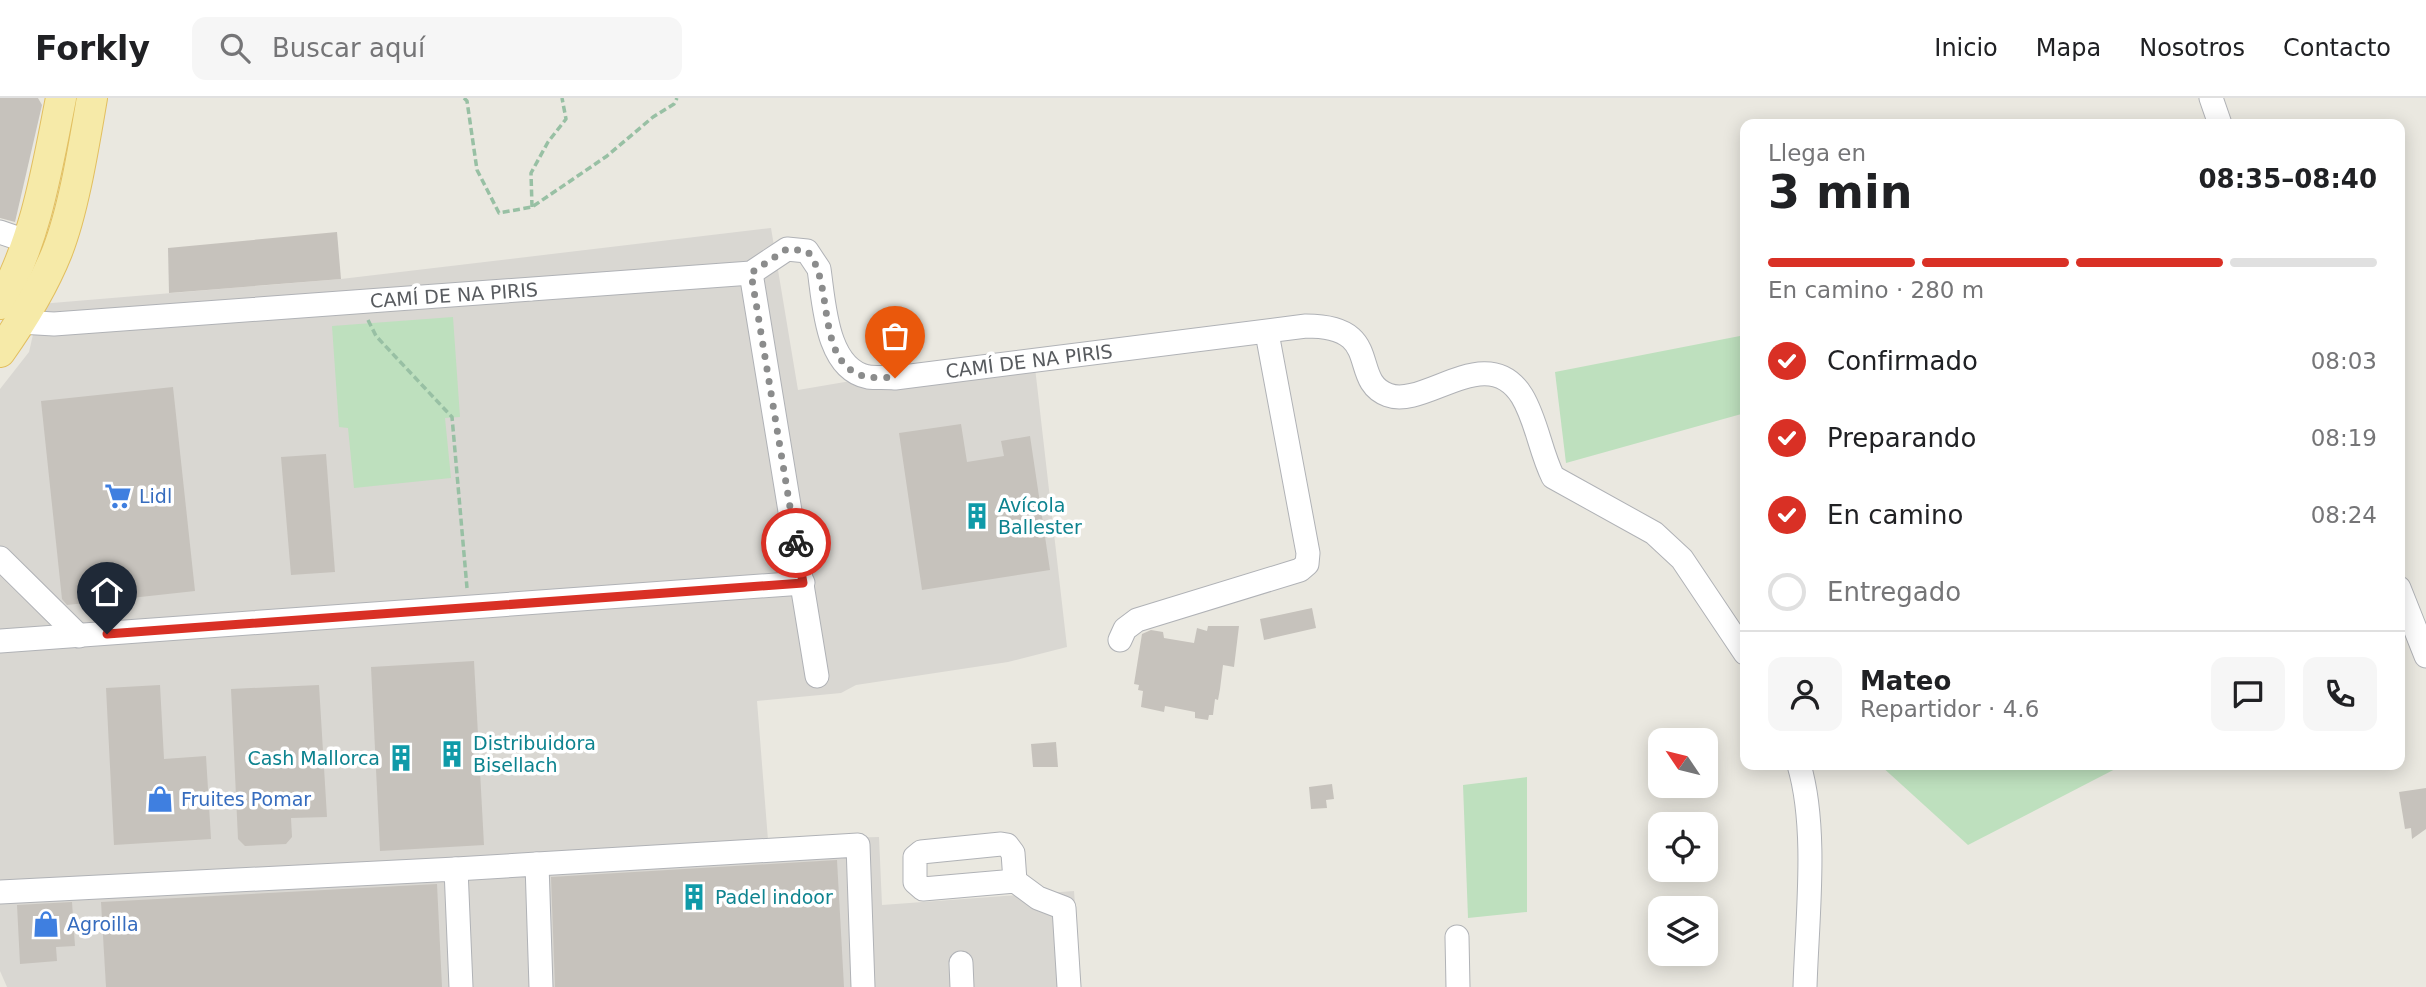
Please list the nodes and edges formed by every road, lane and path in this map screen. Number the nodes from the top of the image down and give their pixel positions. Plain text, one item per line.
1 (61, 98) edge
2 (92, 98) edge
3 (464, 98) edge
4 (562, 98) edge
5 (677, 98) edge
6 (2211, 98) edge
7 (2218, 119) edge
8 (532, 207) junction
9 (0, 232) edge
10 (29, 242) junction
11 (751, 273) junction
12 (364, 301) junction
13 (10, 313) edge
14 (1267, 332) junction
15 (0, 352) edge
16 (0, 558) edge
17 (803, 583) junction
18 (2405, 603) edge
19 (469, 607) junction
20 (79, 636) junction
21 (1120, 640) dead end
22 (0, 641) edge
23 (1740, 646) edge
24 (2426, 656) edge
25 (817, 676) dead end
26 (1800, 770) edge
27 (537, 864) junction
28 (456, 869) junction
29 (1015, 881) junction
30 (0, 892) edge
31 (1457, 937) dead end
32 (961, 963) dead end
33 (461, 987) edge
34 (541, 987) edge
35 (863, 987) edge
36 (962, 987) edge
37 (1069, 987) edge
38 (1458, 987) edge
39 (1805, 987) edge

1 - 10 main road
2 - 13 main road
3 - 8 path
4 - 8 path
5 - 8 path
6 - 7 street
9 - 10 street
10 - 13 main road
11 - 12 street, CAMÍ DE NA PIRIS
11 - 14 street, CAMÍ DE NA PIRIS
11 - 17 street
12 - 13 street, CAMÍ DE NA PIRIS
12 - 19 path
13 - 15 main road
14 - 21 street
14 - 23 street, CAMÍ DE NA PIRIS
16 - 20 street
17 - 19 street
17 - 25 street
18 - 24 street
19 - 20 street
20 - 22 street
26 - 39 street
27 - 28 street
27 - 34 street
27 - 35 street
28 - 30 street
28 - 33 street
29 - 29 street
29 - 37 street
31 - 38 street
32 - 36 street

